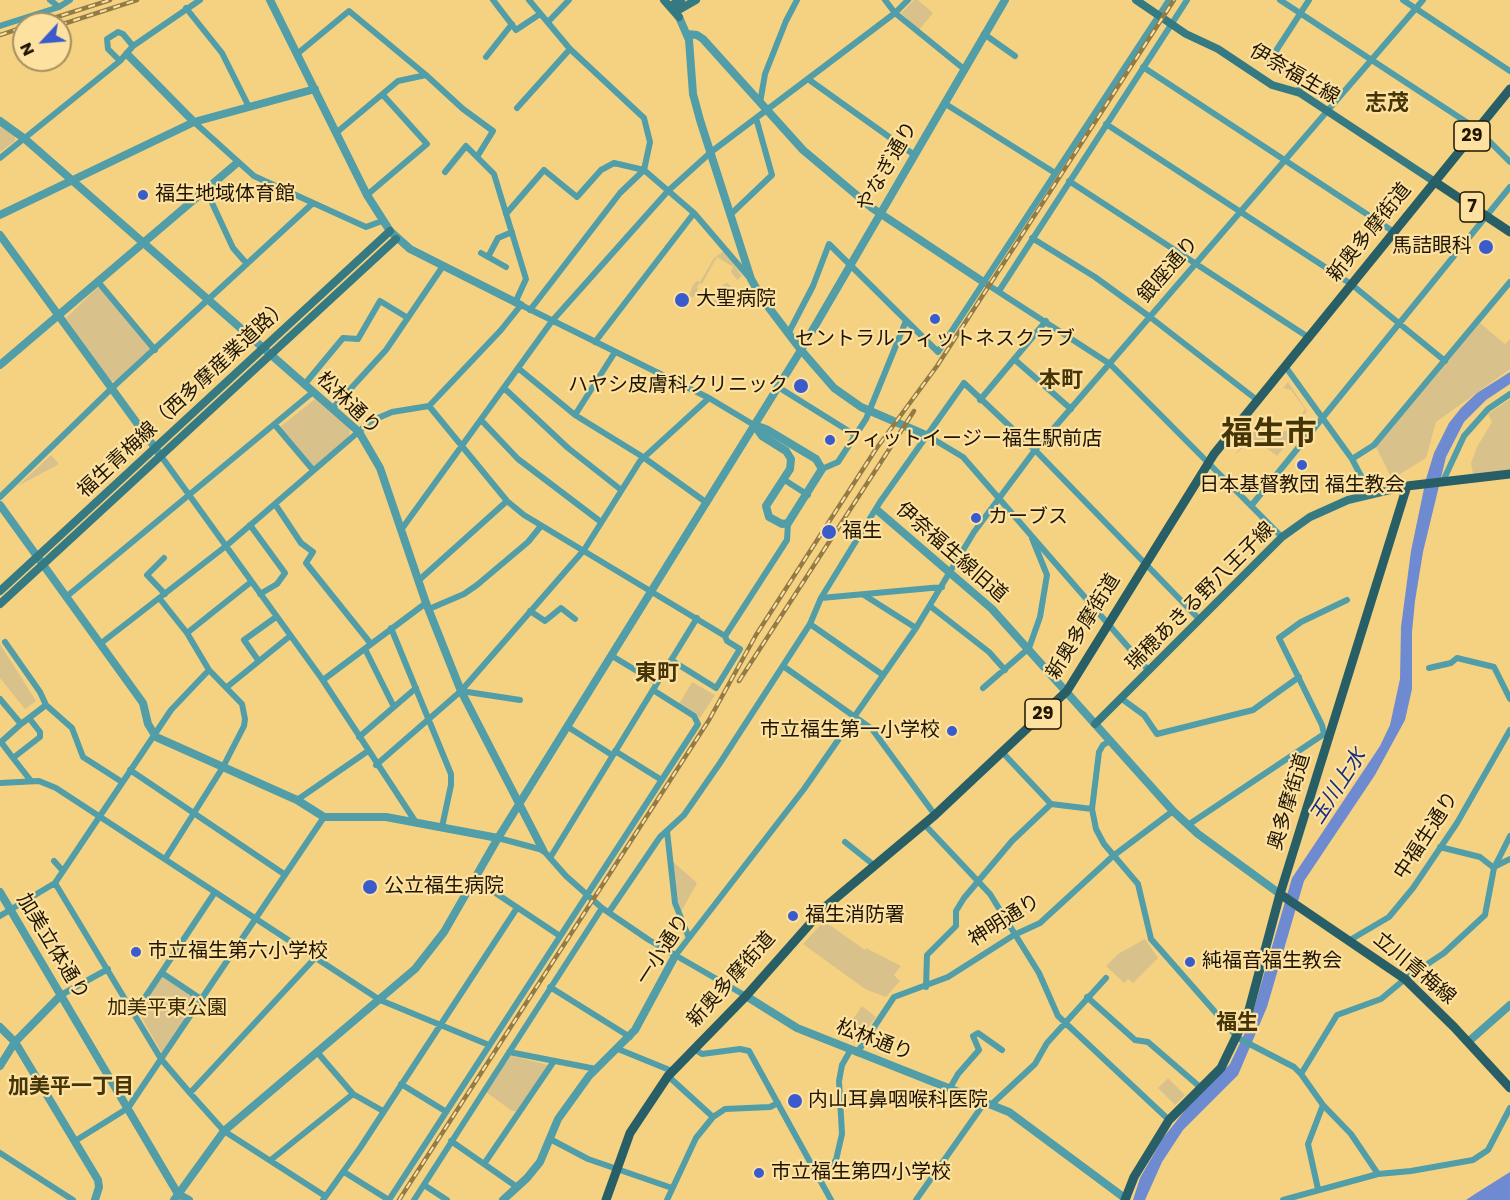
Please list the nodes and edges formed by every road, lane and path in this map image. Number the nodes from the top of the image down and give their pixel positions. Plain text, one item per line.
1 (50, 0) edge
2 (70, 0) edge
3 (200, 0) edge
4 (270, 0) edge
5 (493, 0) edge
6 (529, 0) edge
7 (569, 0) edge
8 (681, 0) edge
9 (696, 0) edge
10 (797, 0) edge
11 (885, 0) edge
12 (908, 0) edge
13 (1005, 0) edge
14 (1136, 0) edge
15 (1169, 0) edge
16 (1187, 0) edge
17 (1280, 0) edge
18 (1309, 0) edge
19 (1403, 0) edge
20 (1423, 0) edge
21 (59, 7) junction
22 (186, 8) junction
23 (672, 9) edge
24 (1416, 9) junction
25 (895, 13) junction
26 (1300, 13) junction
27 (540, 14) junction
28 (1158, 16) junction
29 (548, 22) junction
30 (512, 24) junction
31 (1171, 24) junction
32 (0, 26) edge
33 (688, 34) junction
34 (984, 34) junction
35 (133, 46) junction
36 (570, 49) junction
37 (127, 54) junction
38 (297, 54) junction
39 (1015, 56) dead end
40 (486, 57) dead end
41 (1372, 60) junction
42 (120, 61) junction
43 (1143, 67) junction
44 (964, 69) junction
45 (1510, 70) edge
46 (426, 75) junction
47 (808, 79) junction
48 (315, 89) junction
49 (1510, 89) edge
50 (1300, 93) junction
51 (383, 95) junction
52 (760, 104) junction
53 (944, 104) junction
54 (249, 107) junction
55 (518, 108) dead end
56 (766, 111) junction
57 (1327, 112) junction
58 (756, 118) junction
59 (0, 121) edge
60 (194, 122) junction
61 (1106, 124) junction
62 (1477, 129) junction
63 (336, 133) junction
64 (25, 139) junction
65 (711, 152) junction
66 (913, 154) junction
67 (477, 157) junction
68 (0, 158) edge
69 (1286, 160) junction
70 (1510, 162) edge
71 (237, 163) junction
72 (644, 170) junction
73 (445, 172) dead end
74 (1054, 173) junction
75 (72, 180) junction
76 (1069, 182) junction
77 (1435, 182) junction
78 (1510, 187) edge
79 (206, 190) junction
80 (668, 190) junction
81 (367, 195) junction
82 (313, 203) junction
83 (1241, 212) junction
84 (694, 213) junction
85 (506, 214) junction
86 (880, 214) junction
87 (0, 215) edge
88 (730, 215) junction
89 (1487, 216) junction
90 (382, 221) junction
91 (390, 231) junction
92 (512, 232) junction
93 (1394, 232) junction
94 (1510, 232) edge
95 (0, 235) edge
96 (396, 238) junction
97 (1032, 238) junction
98 (144, 245) junction
99 (481, 254) dead end
100 (488, 257) junction
101 (247, 264) junction
102 (850, 264) junction
103 (1196, 264) junction
104 (443, 266) junction
105 (506, 267) dead end
106 (751, 279) junction
107 (1510, 282) edge
108 (99, 283) junction
109 (985, 283) junction
110 (1351, 284) junction
111 (999, 291) junction
112 (207, 301) junction
113 (518, 304) junction
114 (530, 310) junction
115 (60, 316) junction
116 (1150, 317) junction
117 (408, 318) junction
118 (552, 321) junction
119 (906, 321) junction
120 (1046, 321) junction
121 (1399, 323) junction
122 (788, 334) junction
123 (1308, 337) junction
124 (595, 342) junction
125 (262, 349) junction
126 (154, 350) junction
127 (801, 350) junction
128 (615, 352) junction
129 (270, 355) junction
130 (1014, 359) junction
131 (1445, 361) junction
132 (0, 364) edge
133 (1110, 364) junction
134 (1285, 366) junction
135 (518, 368) junction
136 (304, 384) junction
137 (778, 387) junction
138 (112, 388) junction
139 (504, 388) junction
140 (313, 392) junction
141 (1510, 394) edge
142 (709, 398) junction
143 (980, 400) junction
144 (1257, 400) junction
145 (429, 406) junction
146 (332, 408) junction
147 (1071, 409) junction
148 (870, 410) junction
149 (575, 415) junction
150 (1323, 418) junction
151 (481, 420) junction
152 (275, 425) junction
153 (754, 425) junction
154 (359, 432) junction
155 (855, 435) junction
156 (928, 436) junction
157 (463, 444) junction
158 (1035, 450) junction
159 (158, 452) junction
160 (643, 457) junction
161 (1352, 459) junction
162 (1208, 463) junction
163 (822, 469) junction
164 (313, 470) junction
165 (1510, 474) edge
166 (783, 480) junction
167 (1443, 481) junction
168 (1407, 486) junction
169 (620, 489) junction
170 (1370, 493) junction
171 (808, 495) junction
172 (190, 496) junction
173 (0, 497) edge
174 (1000, 498) junction
175 (507, 501) junction
176 (707, 502) junction
177 (275, 504) junction
178 (0, 505) edge
179 (1251, 506) junction
180 (877, 510) junction
181 (601, 522) junction
182 (788, 523) junction
183 (250, 525) junction
184 (541, 526) junction
185 (400, 530) junction
186 (1030, 535) junction
187 (1282, 537) junction
188 (226, 546) junction
189 (584, 550) junction
190 (37, 557) junction
191 (164, 558) dead end
192 (1052, 559) junction
193 (1145, 563) junction
194 (43, 564) junction
195 (1044, 566) junction
196 (951, 571) junction
197 (418, 581) junction
198 (250, 582) junction
199 (942, 587) junction
200 (0, 591) edge
201 (652, 591) junction
202 (260, 594) junction
203 (864, 595) junction
204 (162, 596) junction
205 (66, 597) junction
206 (821, 598) junction
207 (1347, 600) dead end
208 (0, 604) edge
209 (427, 606) junction
210 (930, 606) junction
211 (530, 611) junction
212 (276, 617) junction
213 (697, 618) junction
214 (1199, 619) junction
215 (574, 620) dead end
216 (810, 624) junction
217 (1108, 624) junction
218 (391, 628) junction
219 (916, 628) junction
220 (187, 633) junction
221 (290, 636) junction
222 (725, 636) junction
223 (5, 642) dead end
224 (100, 644) junction
225 (371, 644) junction
226 (1029, 648) junction
227 (365, 649) junction
228 (612, 656) junction
229 (258, 660) junction
230 (671, 660) junction
231 (783, 666) junction
232 (1429, 668) dead end
233 (209, 670) junction
234 (1005, 670) junction
235 (1149, 670) junction
236 (883, 675) junction
237 (1299, 677) junction
238 (323, 680) junction
239 (657, 683) junction
240 (227, 687) junction
241 (416, 688) junction
242 (983, 688) dead end
243 (653, 690) junction
244 (461, 691) junction
245 (1067, 691) junction
246 (0, 699) edge
247 (1122, 699) junction
248 (1510, 699) edge
249 (520, 700) dead end
250 (46, 705) junction
251 (394, 707) junction
252 (854, 714) junction
253 (29, 718) junction
254 (429, 718) junction
255 (21, 724) junction
256 (1095, 724) junction
257 (568, 727) junction
258 (1510, 730) edge
259 (154, 734) junction
260 (1327, 735) junction
261 (359, 737) junction
262 (1110, 741) junction
263 (0, 742) edge
264 (368, 751) junction
265 (614, 753) junction
266 (1003, 753) junction
267 (13, 758) junction
268 (376, 765) junction
269 (223, 767) junction
270 (130, 770) junction
271 (660, 779) junction
272 (31, 781) junction
273 (1, 782) edge
274 (122, 782) junction
275 (297, 800) junction
276 (521, 803) junction
277 (1051, 804) junction
278 (1092, 809) junction
279 (1173, 811) junction
280 (193, 814) junction
281 (935, 815) junction
282 (100, 816) junction
283 (324, 818) junction
284 (415, 821) junction
285 (925, 825) junction
286 (1188, 825) junction
287 (442, 827) junction
288 (667, 831) junction
289 (1510, 836) edge
290 (498, 838) junction
291 (845, 842) dead end
292 (1440, 847) junction
293 (543, 849) junction
294 (1113, 856) junction
295 (550, 858) junction
296 (165, 859) junction
297 (1510, 859) edge
298 (54, 861) dead end
299 (875, 866) junction
300 (1494, 867) junction
301 (63, 871) junction
302 (284, 874) junction
303 (476, 880) junction
304 (978, 882) junction
305 (56, 883) junction
306 (0, 892) edge
307 (215, 892) junction
308 (1281, 895) junction
309 (586, 896) junction
310 (517, 908) junction
311 (602, 908) junction
312 (10, 910) junction
313 (609, 912) junction
314 (0, 916) edge
315 (255, 918) junction
316 (1014, 935) junction
317 (560, 936) junction
318 (689, 938) junction
319 (1350, 940) junction
320 (675, 956) junction
321 (315, 958) junction
322 (108, 969) junction
323 (162, 973) junction
324 (1106, 978) dead end
325 (1405, 979) junction
326 (550, 987) junction
327 (926, 987) junction
328 (62, 995) junction
329 (746, 996) junction
330 (1088, 997) junction
331 (201, 999) junction
332 (380, 1000) junction
333 (1510, 1005) edge
334 (134, 1014) junction
335 (1065, 1023) junction
336 (441, 1026) junction
337 (0, 1027) edge
338 (630, 1037) junction
339 (1239, 1039) junction
340 (15, 1042) junction
341 (1468, 1042) junction
342 (489, 1044) junction
343 (618, 1049) junction
344 (694, 1049) junction
345 (1002, 1050) dead end
346 (317, 1052) junction
347 (509, 1052) junction
348 (854, 1052) junction
349 (161, 1059) junction
350 (554, 1061) junction
351 (0, 1066) edge
352 (597, 1069) junction
353 (670, 1074) junction
354 (1301, 1074) junction
355 (401, 1084) junction
356 (1200, 1087) junction
357 (950, 1088) junction
358 (1510, 1088) edge
359 (190, 1094) junction
360 (353, 1094) junction
361 (778, 1103) junction
362 (988, 1103) junction
363 (1323, 1105) junction
364 (128, 1108) junction
365 (1510, 1108) edge
366 (383, 1111) junction
367 (445, 1111) junction
368 (713, 1117) junction
369 (1169, 1120) junction
370 (224, 1131) junction
371 (550, 1139) junction
372 (75, 1141) junction
373 (451, 1141) junction
374 (0, 1153) edge
375 (272, 1159) junction
376 (484, 1164) junction
377 (618, 1168) junction
378 (344, 1172) junction
379 (1378, 1174) junction
380 (820, 1179) junction
381 (424, 1185) junction
382 (517, 1187) junction
383 (672, 1188) junction
384 (1318, 1189) junction
385 (176, 1197) edge
386 (324, 1198) edge
387 (73, 1200) edge
388 (95, 1200) edge
389 (189, 1200) edge
390 (389, 1200) edge
391 (414, 1200) edge
392 (447, 1200) edge
393 (503, 1200) edge
394 (606, 1200) edge
395 (667, 1200) edge
396 (831, 1200) edge
397 (916, 1200) edge
398 (1125, 1200) edge
399 (1283, 1200) edge

1 - 21 street
2 - 21 street
3 - 22 street
4 - 38 street
5 - 30 street
6 - 27 street
7 - 29 street
8 - 23 main road
9 - 23 main road
10 - 52 street
11 - 25 street
12 - 25 street
13 - 34 street, やなぎ通り
14 - 28 main road, 伊奈福生線
15 - 28 street
16 - 31 street
17 - 26 street
18 - 26 street
19 - 24 street
20 - 24 street, 銀座通り
21 - 32 street
22 - 35 street
22 - 54 street
23 - 33 street
24 - 41 street, 銀座通り
24 - 45 street
25 - 44 street
25 - 47 street
26 - 41 street
26 - 50 street
27 - 29 street
27 - 30 street
28 - 31 main road, 伊奈福生線
28 - 74 street
29 - 36 street
30 - 40 street
31 - 43 street
31 - 50 main road, 伊奈福生線
33 - 52 street
33 - 65 street
34 - 39 street
34 - 44 street, やなぎ通り
35 - 37 street
35 - 42 street
36 - 55 street
36 - 72 street
37 - 42 street
37 - 60 street
38 - 46 street
38 - 48 street
41 - 57 street, 銀座通り
41 - 62 street
42 - 64 street
43 - 61 street
43 - 69 street
44 - 53 street, やなぎ通り
46 - 51 street
46 - 67 street
47 - 56 street
47 - 66 street
48 - 54 street
48 - 63 street
49 - 62 main road, 新奥多摩街道 / 29
50 - 57 main road, 伊奈福生線
51 - 63 street
51 - 81 street
52 - 56 street
53 - 66 street, やなぎ通り
53 - 74 street
54 - 60 street
56 - 58 street
56 - 86 street
57 - 69 street, 銀座通り
57 - 77 main road, 伊奈福生線
58 - 65 street
58 - 88 street
59 - 64 street, 松林通り
60 - 71 street
60 - 75 street
61 - 76 street
61 - 83 street
62 - 70 street
62 - 77 main road, 新奥多摩街道 / 29
63 - 81 street
64 - 68 street
64 - 75 street, 松林通り
65 - 80 street
65 - 88 street
66 - 86 street, やなぎ通り
67 - 73 street
67 - 85 street
69 - 83 street, 銀座通り
69 - 93 street
71 - 79 street
71 - 82 street
72 - 80 street
72 - 85 street
72 - 114 street
74 - 109 street
75 - 87 street
75 - 98 street, 松林通り
76 - 97 street
76 - 103 street
77 - 89 main road, 7
77 - 93 main road, 新奥多摩街道 / 29
78 - 89 street
79 - 98 street
79 - 101 street
80 - 84 street
80 - 118 street
81 - 90 street
82 - 90 street
82 - 101 street
83 - 103 street, 銀座通り
83 - 110 street
84 - 106 street
84 - 124 street
85 - 92 street
86 - 102 street, やなぎ通り
86 - 109 street
88 - 106 street
89 - 94 main road, 7
89 - 121 street
90 - 91 street
91 - 96 street
91 - 125 main road, 福生青梅線（西多摩産業道路）
92 - 100 street
92 - 113 street
93 - 110 main road, 新奥多摩街道 / 29
95 - 115 street
96 - 104 street
96 - 129 main road, 福生青梅線（西多摩産業道路）
97 - 111 street
97 - 116 street
98 - 108 street
98 - 112 street, 松林通り
99 - 100 street
100 - 105 street
101 - 112 street
102 - 119 street
102 - 122 street
102 - 127 street, やなぎ通り
103 - 116 street, 銀座通り
103 - 123 street
104 - 113 street
104 - 117 street
106 - 122 street
107 - 131 street
108 - 115 street
108 - 126 street
109 - 111 street
109 - 119 street
110 - 121 street
110 - 123 main road, 新奥多摩街道 / 29
111 - 120 street
112 - 125 street, 松林通り
112 - 126 street
113 - 114 street
113 - 145 street
114 - 118 street
115 - 132 street
115 - 138 street
116 - 133 street, 銀座通り
116 - 144 street
117 - 136 street
117 - 146 street
118 - 124 street
118 - 135 street
119 - 148 street
120 - 130 street
120 - 133 street
121 - 131 street
121 - 150 street
122 - 127 street
123 - 134 main road, 新奥多摩街道 / 29
124 - 128 street
125 - 129 street, 松林通り
125 - 159 main road, 福生青梅線（西多摩産業道路）
126 - 138 street
127 - 137 street, やなぎ通り
127 - 148 street
128 - 142 street
128 - 149 street
129 - 136 street, 松林通り
129 - 159 main road, 福生青梅線（西多摩産業道路）
130 - 143 street
130 - 147 street
131 - 161 street
133 - 147 street, 銀座通り
133 - 162 street
134 - 144 main road, 新奥多摩街道 / 29
134 - 150 street
135 - 139 street
135 - 149 street
136 - 140 street, 松林通り
137 - 153 street, やなぎ通り
137 - 155 street
138 - 159 street
138 - 173 street
139 - 151 street
139 - 169 street
140 - 146 street, 松林通り
140 - 152 street
141 - 167 street
142 - 153 street
142 - 160 street
143 - 156 street, 伊奈福生線旧道
143 - 158 street
144 - 162 main road, 新奥多摩街道 / 29
145 - 154 street
145 - 157 street
146 - 154 street, 松林通り
147 - 158 street, 銀座通り
148 - 155 street
148 - 156 street
149 - 160 street
150 - 161 street
150 - 179 street
151 - 157 street
151 - 181 street
152 - 164 street
152 - 172 street
153 - 163 street
153 - 166 street
153 - 176 street, やなぎ通り
154 - 164 street
154 - 185 street, 松林通り
155 - 163 street
156 - 174 street
156 - 180 street, 伊奈福生線旧道
157 - 175 street
157 - 185 street
158 - 174 street, 銀座通り
158 - 193 street
159 - 172 street
159 - 190 main road, 福生青梅線（西多摩産業道路）
159 - 194 main road, 福生青梅線（西多摩産業道路）
160 - 169 street
160 - 176 street
161 - 170 street
162 - 179 street
162 - 193 main road, 新奥多摩街道 / 29
163 - 171 street
164 - 177 street
165 - 167 main road
166 - 171 street
166 - 182 street
167 - 168 main road
168 - 170 main road, 瑞穂あきる野八王子線
168 - 260 main road, 奥多摩街道
169 - 181 street
170 - 187 main road, 瑞穂あきる野八王子線
171 - 182 street
172 - 188 street
172 - 205 street
174 - 186 street
174 - 196 street, 銀座通り
175 - 184 street
175 - 197 street
176 - 201 street, やなぎ通り
177 - 183 street
177 - 225 street
178 - 190 street
179 - 187 street
180 - 196 street, 伊奈福生線旧道
180 - 206 street
181 - 189 street
182 - 222 street
183 - 188 street
183 - 202 street
184 - 189 street
184 - 209 street
185 - 197 street, 松林通り
186 - 192 street
186 - 195 street
187 - 214 main road, 瑞穂あきる野八王子線
188 - 198 street
188 - 204 street
189 - 201 street
189 - 211 street
190 - 194 street
190 - 200 main road, 福生青梅線（西多摩産業道路）
191 - 204 street
192 - 195 street
192 - 217 street
193 - 214 street
193 - 217 main road, 新奥多摩街道 / 29
194 - 205 street
194 - 208 main road, 福生青梅線（西多摩産業道路）
195 - 226 street
196 - 199 street, 銀座通り
196 - 226 street, 伊奈福生線旧道
197 - 209 street, 松林通り
198 - 202 street
198 - 220 street
199 - 203 street
199 - 210 street, 銀座通り
201 - 213 street
201 - 228 street, やなぎ通り
202 - 212 street
203 - 206 street
203 - 219 street
204 - 220 street
204 - 224 street
205 - 224 street
206 - 216 street
207 - 237 street
209 - 218 street
209 - 244 street, 松林通り
210 - 219 street, 銀座通り
210 - 234 street
211 - 215 street
211 - 244 street
212 - 221 street
212 - 229 street
213 - 222 street
213 - 230 street
214 - 235 main road, 瑞穂あきる野八王子線
216 - 231 street
216 - 236 street
217 - 235 street
217 - 245 main road, 新奥多摩街道 / 29
218 - 225 street
218 - 241 street
219 - 236 street, 一小通り
220 - 233 street
221 - 229 street
221 - 238 street
222 - 230 street
223 - 250 street
224 - 259 street
225 - 227 street
226 - 234 street
226 - 245 street, 伊奈福生線旧道
227 - 238 street
227 - 251 street
228 - 239 street
228 - 257 street, やなぎ通り
229 - 240 street
230 - 239 street
231 - 252 street
231 - 288 street
232 - 248 street
233 - 240 street
233 - 259 street
234 - 242 street
235 - 247 main road, 瑞穂あきる野八王子線
236 - 252 street, 一小通り
237 - 247 street
237 - 260 street
238 - 261 street
239 - 243 street
240 - 269 street
241 - 251 street
241 - 254 street
243 - 265 street
243 - 271 street
244 - 249 street
244 - 254 street
244 - 276 street, 松林通り
245 - 256 street, 伊奈福生線旧道
245 - 266 main road, 新奥多摩街道 / 29
246 - 255 street
247 - 256 main road, 瑞穂あきる野八王子線
250 - 253 street
250 - 274 street
251 - 261 street
252 - 281 street
252 - 318 street, 一小通り
253 - 255 street
253 - 267 street
254 - 268 street
254 - 287 street
255 - 263 street
256 - 262 street, 伊奈福生線旧道
257 - 265 street
257 - 276 street, やなぎ通り
258 - 292 street, 中福生通り
259 - 269 street
259 - 270 street
260 - 286 street
260 - 308 main road, 奥多摩街道
261 - 264 street
262 - 278 street
262 - 279 street, 伊奈福生線旧道
263 - 267 street
264 - 268 street
264 - 275 street
265 - 271 street
265 - 295 street
266 - 277 street
266 - 281 main road, 新奥多摩街道 / 29
267 - 272 street
268 - 284 street
269 - 275 street
269 - 280 street
270 - 274 street
270 - 280 street
271 - 309 street
272 - 273 street
272 - 282 street
274 - 282 street
275 - 283 street
276 - 290 street, やなぎ通り
276 - 293 street, 松林通り
277 - 278 street
277 - 304 street
278 - 294 street
279 - 286 street, 伊奈福生線旧道
279 - 294 street, 神明通り
280 - 296 street
280 - 302 street
281 - 285 main road, 新奥多摩街道 / 29
282 - 296 street
282 - 301 street
283 - 284 street
283 - 302 street
284 - 287 street
285 - 299 main road, 新奥多摩街道 / 29
285 - 304 street
286 - 308 street, 伊奈福生線旧道
287 - 290 street
288 - 313 street
288 - 318 street
289 - 300 street
290 - 293 street
290 - 303 street, やなぎ通り
291 - 299 street
292 - 300 street
292 - 319 street, 中福生通り
293 - 295 street, 松林通り
294 - 316 street, 神明通り
294 - 339 street
295 - 309 street, 松林通り
296 - 307 street
297 - 300 street
298 - 301 street
299 - 329 main road, 新奥多摩街道 / 29
300 - 325 street
301 - 305 street
302 - 315 street
303 - 310 street
303 - 332 street, やなぎ通り
304 - 316 street
304 - 327 street
305 - 312 street
305 - 322 street
306 - 312 street, 加美立体通り
307 - 315 street
307 - 323 street
308 - 319 main road, 立川青梅線
308 - 339 main road, 奥多摩街道
309 - 311 street, 松林通り
309 - 317 street
310 - 317 street
310 - 336 street
311 - 313 street, 松林通り
311 - 326 street
312 - 314 street
312 - 328 street, 加美立体通り
313 - 320 street, 松林通り
315 - 321 street
315 - 331 street
316 - 327 street, 神明通り
316 - 335 street
317 - 342 street
318 - 320 street, 一小通り
319 - 325 main road, 立川青梅線
320 - 329 street, 松林通り
320 - 338 street, 一小通り
321 - 332 street
321 - 359 street
322 - 328 street
322 - 334 street
323 - 331 street
323 - 334 street
324 - 330 street
325 - 341 main road, 立川青梅線
325 - 354 street
326 - 338 street
326 - 347 street
327 - 348 street, 神明通り
328 - 340 street
328 - 364 street, 加美立体通り
329 - 344 main road, 新奥多摩街道 / 29
329 - 348 street, 松林通り
330 - 335 street
330 - 356 street
331 - 349 street
332 - 336 street
332 - 346 street, やなぎ通り
333 - 341 street
334 - 349 street
335 - 362 street
335 - 369 street
336 - 342 street
336 - 355 street
337 - 340 street
338 - 343 street, 一小通り
339 - 354 street
339 - 356 main road, 奥多摩街道
340 - 351 street
340 - 372 street
341 - 358 main road, 立川青梅線
342 - 367 street
343 - 352 street, 一小通り
343 - 353 street
344 - 353 main road, 新奥多摩街道 / 29
344 - 361 street
345 - 357 street
346 - 360 street
346 - 370 street, やなぎ通り
347 - 350 street
347 - 373 street
348 - 357 street, 松林通り
348 - 380 street, 神明通り
349 - 359 street
349 - 364 street
350 - 352 street
350 - 376 street
352 - 371 street, 一小通り
353 - 368 street
353 - 377 main road, 新奥多摩街道 / 29
354 - 363 street
355 - 366 street
355 - 367 street
356 - 369 main road, 奥多摩街道
357 - 362 street, 松林通り
359 - 370 street
360 - 366 street
360 - 375 street
361 - 368 street
361 - 380 street
362 - 397 street
362 - 398 street, 松林通り
363 - 379 street
363 - 384 street
364 - 372 street
364 - 385 street, 加美立体通り
365 - 379 street
366 - 378 street
367 - 390 street
368 - 383 street
369 - 398 main road, 奥多摩街道
370 - 375 street
370 - 385 street, やなぎ通り
371 - 377 street
371 - 382 street, 一小通り
372 - 388 street
373 - 376 street
373 - 381 street
374 - 387 street
375 - 386 street
376 - 382 street
377 - 383 street
377 - 394 main road, 新奥多摩街道 / 29
378 - 386 street
378 - 390 street
379 - 384 street
380 - 396 street
381 - 391 street
381 - 392 street
382 - 393 street, 一小通り
383 - 395 street
384 - 399 street
385 - 389 street

